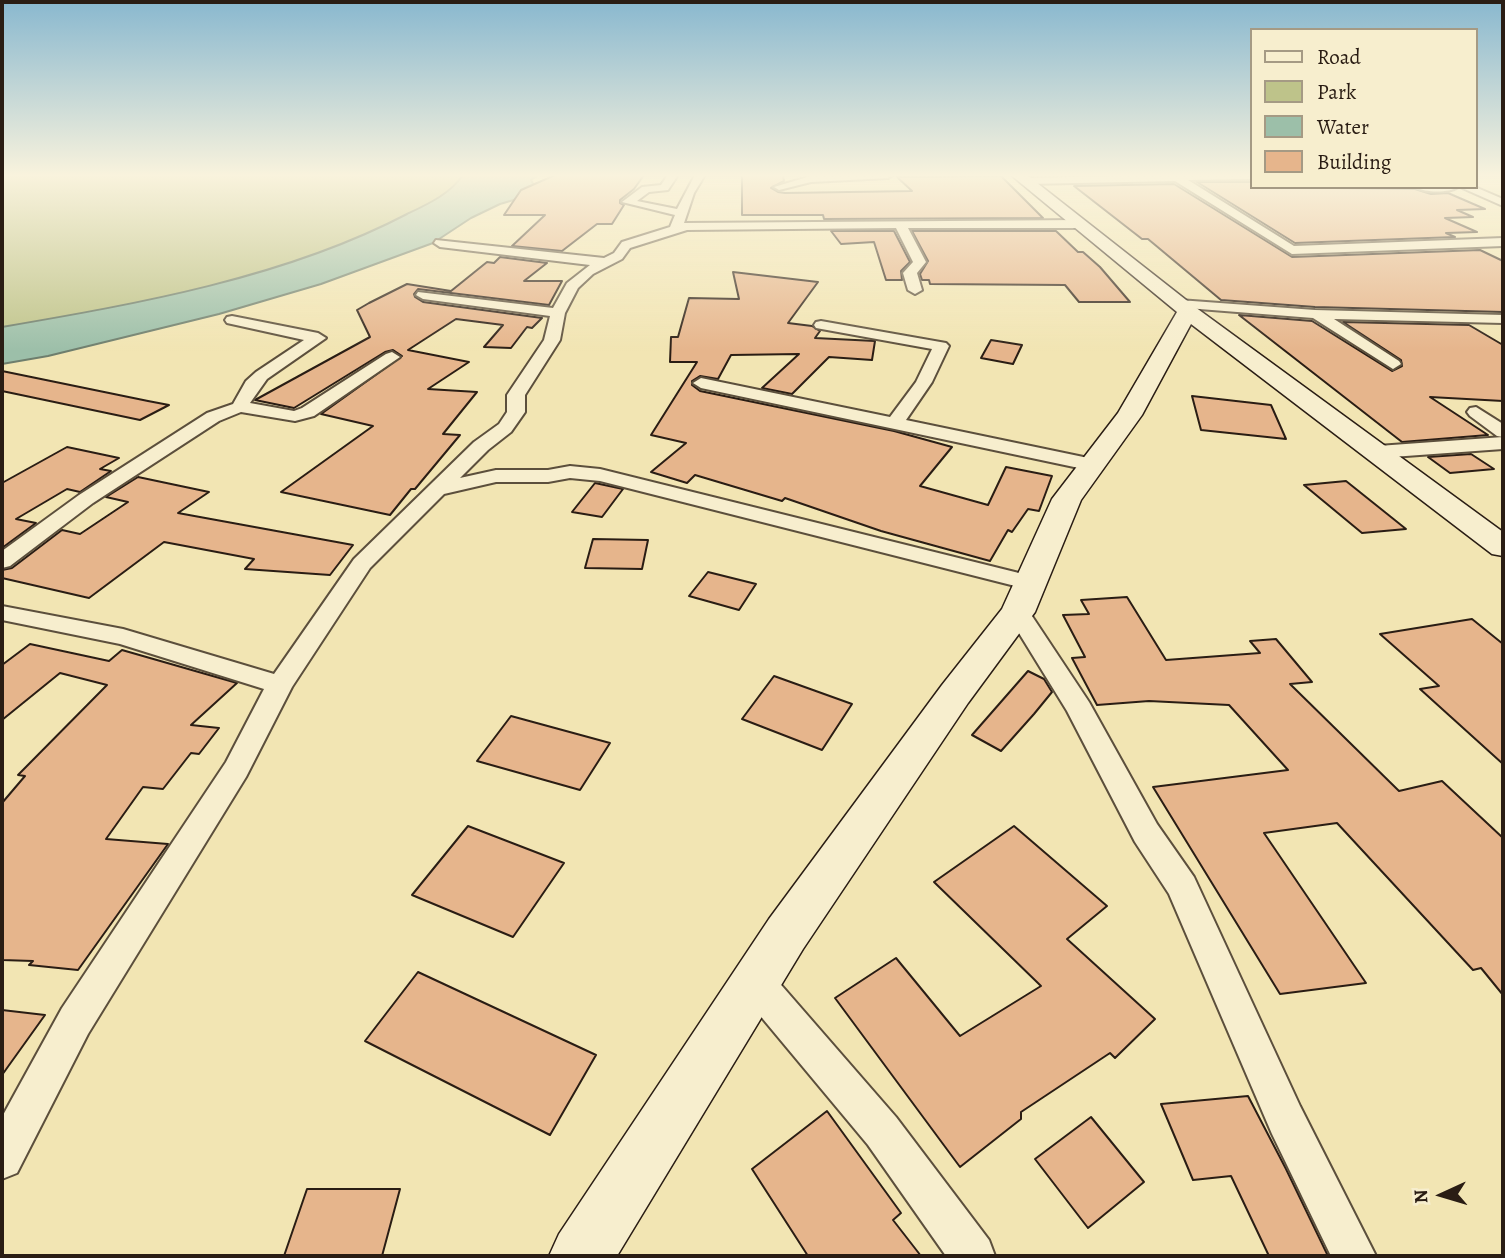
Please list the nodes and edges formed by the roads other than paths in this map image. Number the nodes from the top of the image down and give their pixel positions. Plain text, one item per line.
1 (650, 234) edge
2 (908, 234) edge
3 (1092, 234) edge
4 (1266, 234) edge
5 (1503, 242) edge
6 (440, 243) dead end
7 (607, 262) junction
8 (915, 290) dead end
9 (423, 295) dead end
10 (1184, 307) junction
11 (558, 313) junction
12 (1315, 314) junction
13 (232, 320) dead end
14 (1502, 320) edge
15 (821, 325) dead end
16 (392, 357) dead end
17 (1393, 364) dead end
18 (701, 383) dead end
19 (240, 407) junction
20 (1476, 412) dead end
21 (896, 422) junction
22 (1502, 439) edge
23 (1378, 452) junction
24 (1093, 465) junction
25 (438, 489) junction
26 (1503, 547) edge
27 (2, 561) edge
28 (1024, 598) junction
29 (2, 613) edge
30 (280, 685) junction
31 (756, 983) junction
32 (2, 1158) edge
33 (581, 1256) edge
34 (973, 1256) edge
35 (1354, 1256) edge

1 - 7 street
2 - 8 street
3 - 10 street
4 - 5 street
6 - 7 street
7 - 11 street
9 - 11 street
10 - 12 street
10 - 23 street
10 - 24 street
11 - 25 street
12 - 14 street
12 - 17 street
13 - 19 street
15 - 21 street
16 - 19 street
18 - 21 street
19 - 27 street
20 - 22 street
21 - 24 street
22 - 23 street
23 - 26 street
24 - 28 street
25 - 28 street
25 - 30 street
28 - 31 street
28 - 35 street
29 - 30 street
30 - 32 street
31 - 33 street
31 - 34 street

